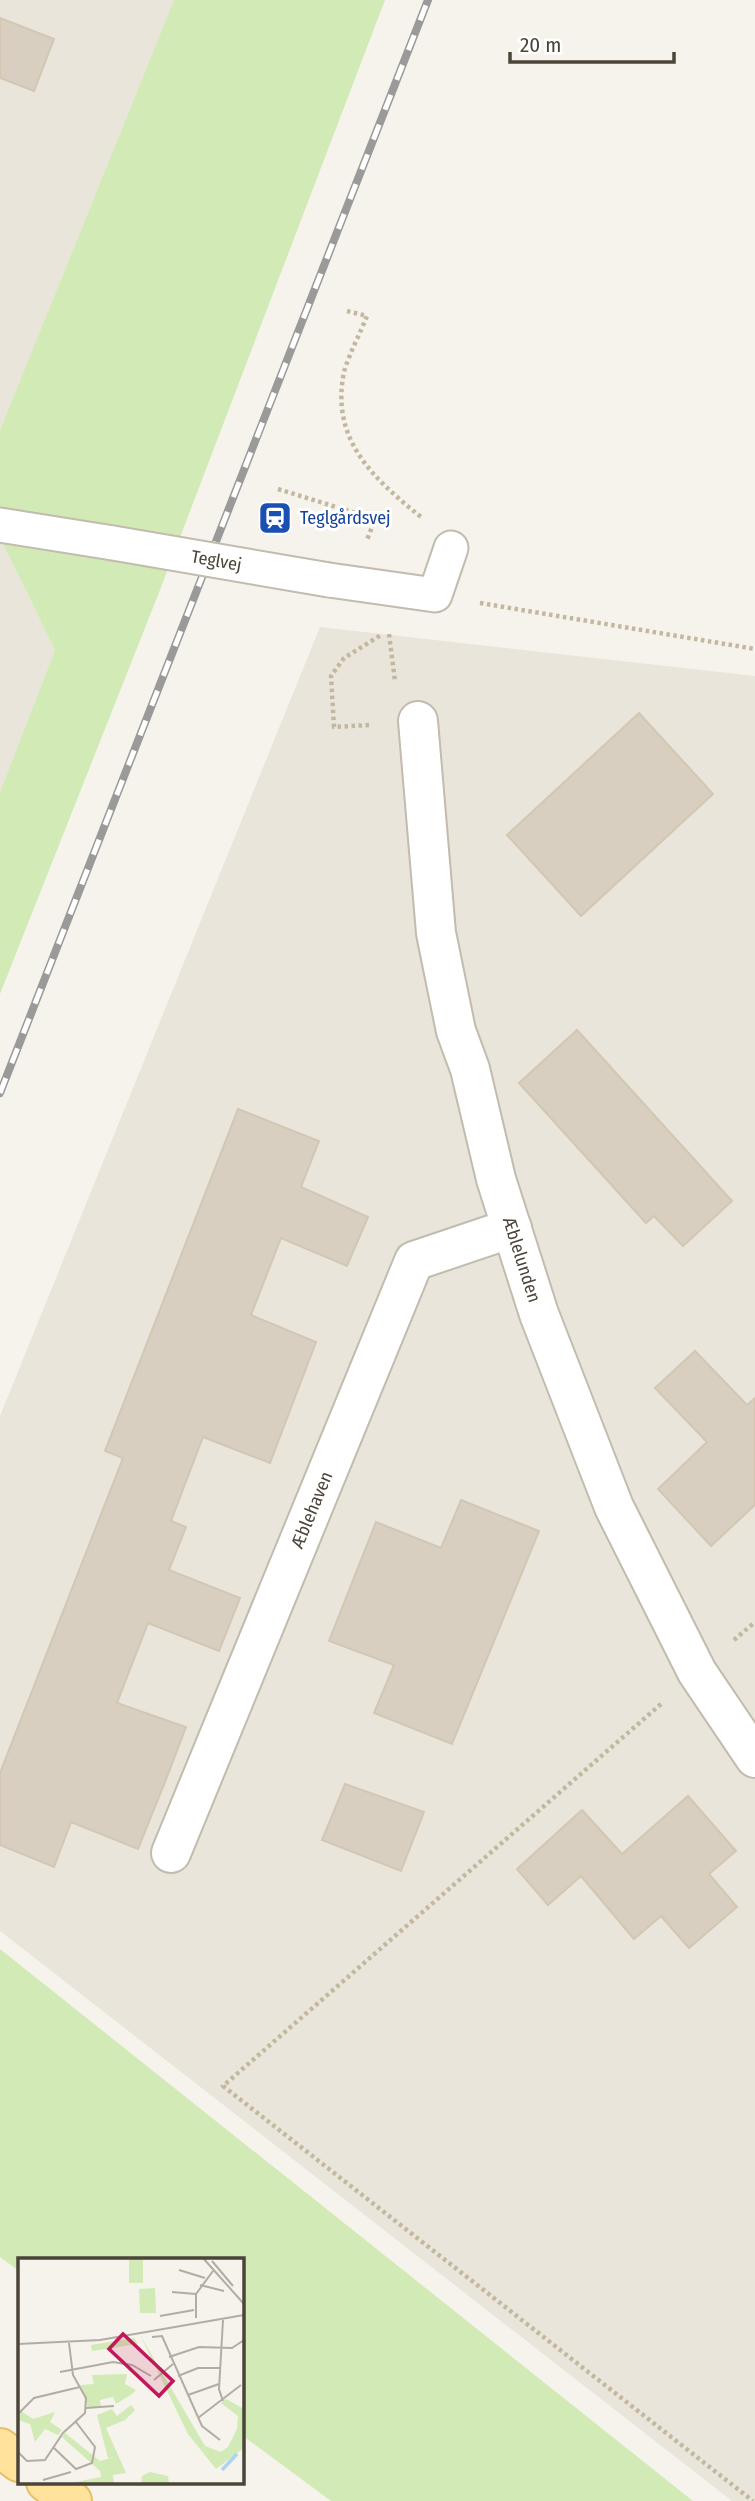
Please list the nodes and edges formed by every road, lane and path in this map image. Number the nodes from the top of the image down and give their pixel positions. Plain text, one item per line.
1 (347, 311) dead end
2 (278, 489) dead end
3 (0, 524) edge
4 (451, 548) joint
5 (339, 582) junction
6 (394, 589) junction
7 (435, 595) junction
8 (755, 649) edge
9 (418, 721) joint
10 (512, 1228) junction
11 (755, 1622) edge
12 (697, 1672) junction
13 (755, 1758) edge
14 (171, 1853) dead end
15 (0, 2448) edge
16 (18, 2461) edge
17 (49, 2484) edge
18 (72, 2501) edge
19 (753, 2501) edge

1 - 4 path
2 - 5 path
3 - 5 lane, Teglvej, bridge
4 - 7 lane
5 - 6 lane, Teglvej
6 - 7 lane, Teglvej
6 - 9 path
7 - 8 path
9 - 10 street, Æblelunden
10 - 12 street, Æblelunden
10 - 14 street, Æblehaven
11 - 12 path
12 - 13 street, Æblelunden
12 - 19 path
15 - 16 main road
17 - 18 main road

